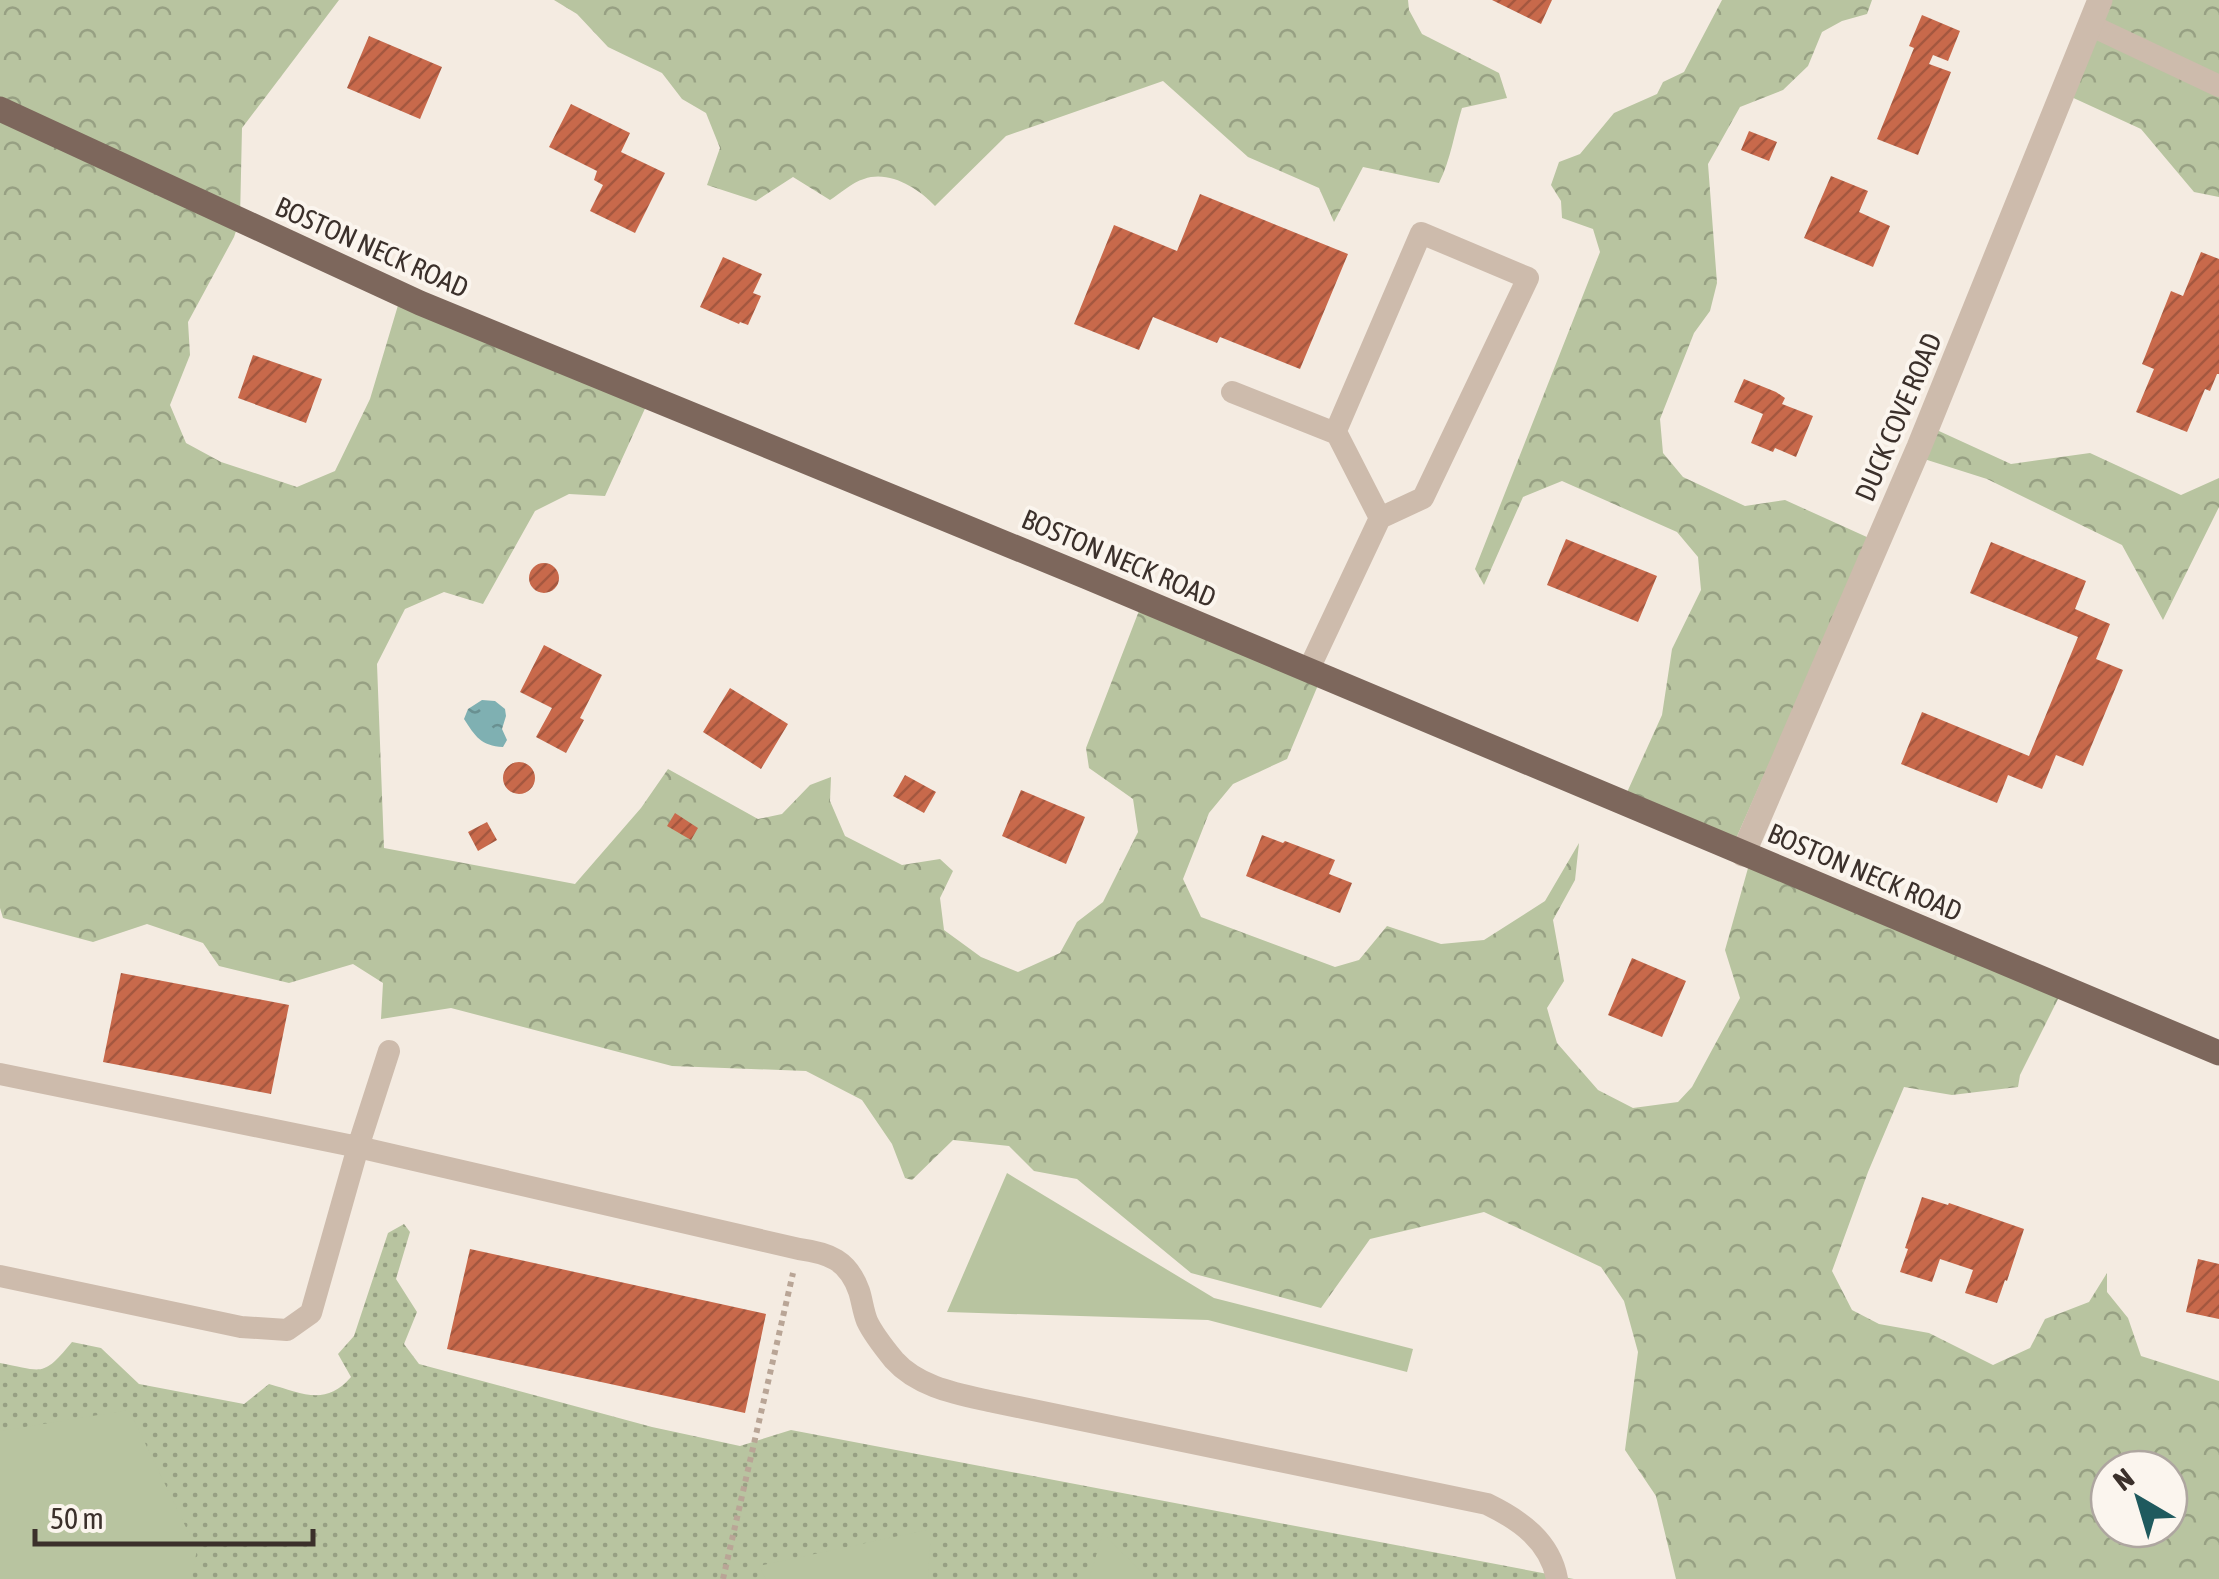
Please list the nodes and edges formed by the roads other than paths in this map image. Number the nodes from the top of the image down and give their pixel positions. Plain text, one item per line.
1 (2100, 0) edge
2 (2090, 24) junction
3 (2219, 86) edge
4 (0, 108) edge
5 (1232, 392) dead end
6 (1336, 432) junction
7 (1380, 518) junction
8 (1308, 671) junction
9 (1743, 854) junction
10 (2218, 1050) edge
11 (389, 1051) dead end
12 (0, 1074) edge
13 (358, 1147) junction
14 (0, 1276) edge
15 (1557, 1579) edge

1 - 2 street, DUCK COVE ROAD
2 - 3 lane
2 - 9 street, DUCK COVE ROAD
4 - 8 main road, BOSTON NECK ROAD
5 - 6 lane
6 - 7 lane
6 - 7 lane
7 - 8 lane
8 - 9 main road, BOSTON NECK ROAD
9 - 10 main road, BOSTON NECK ROAD
11 - 13 lane
12 - 13 lane
13 - 14 lane
13 - 15 lane

